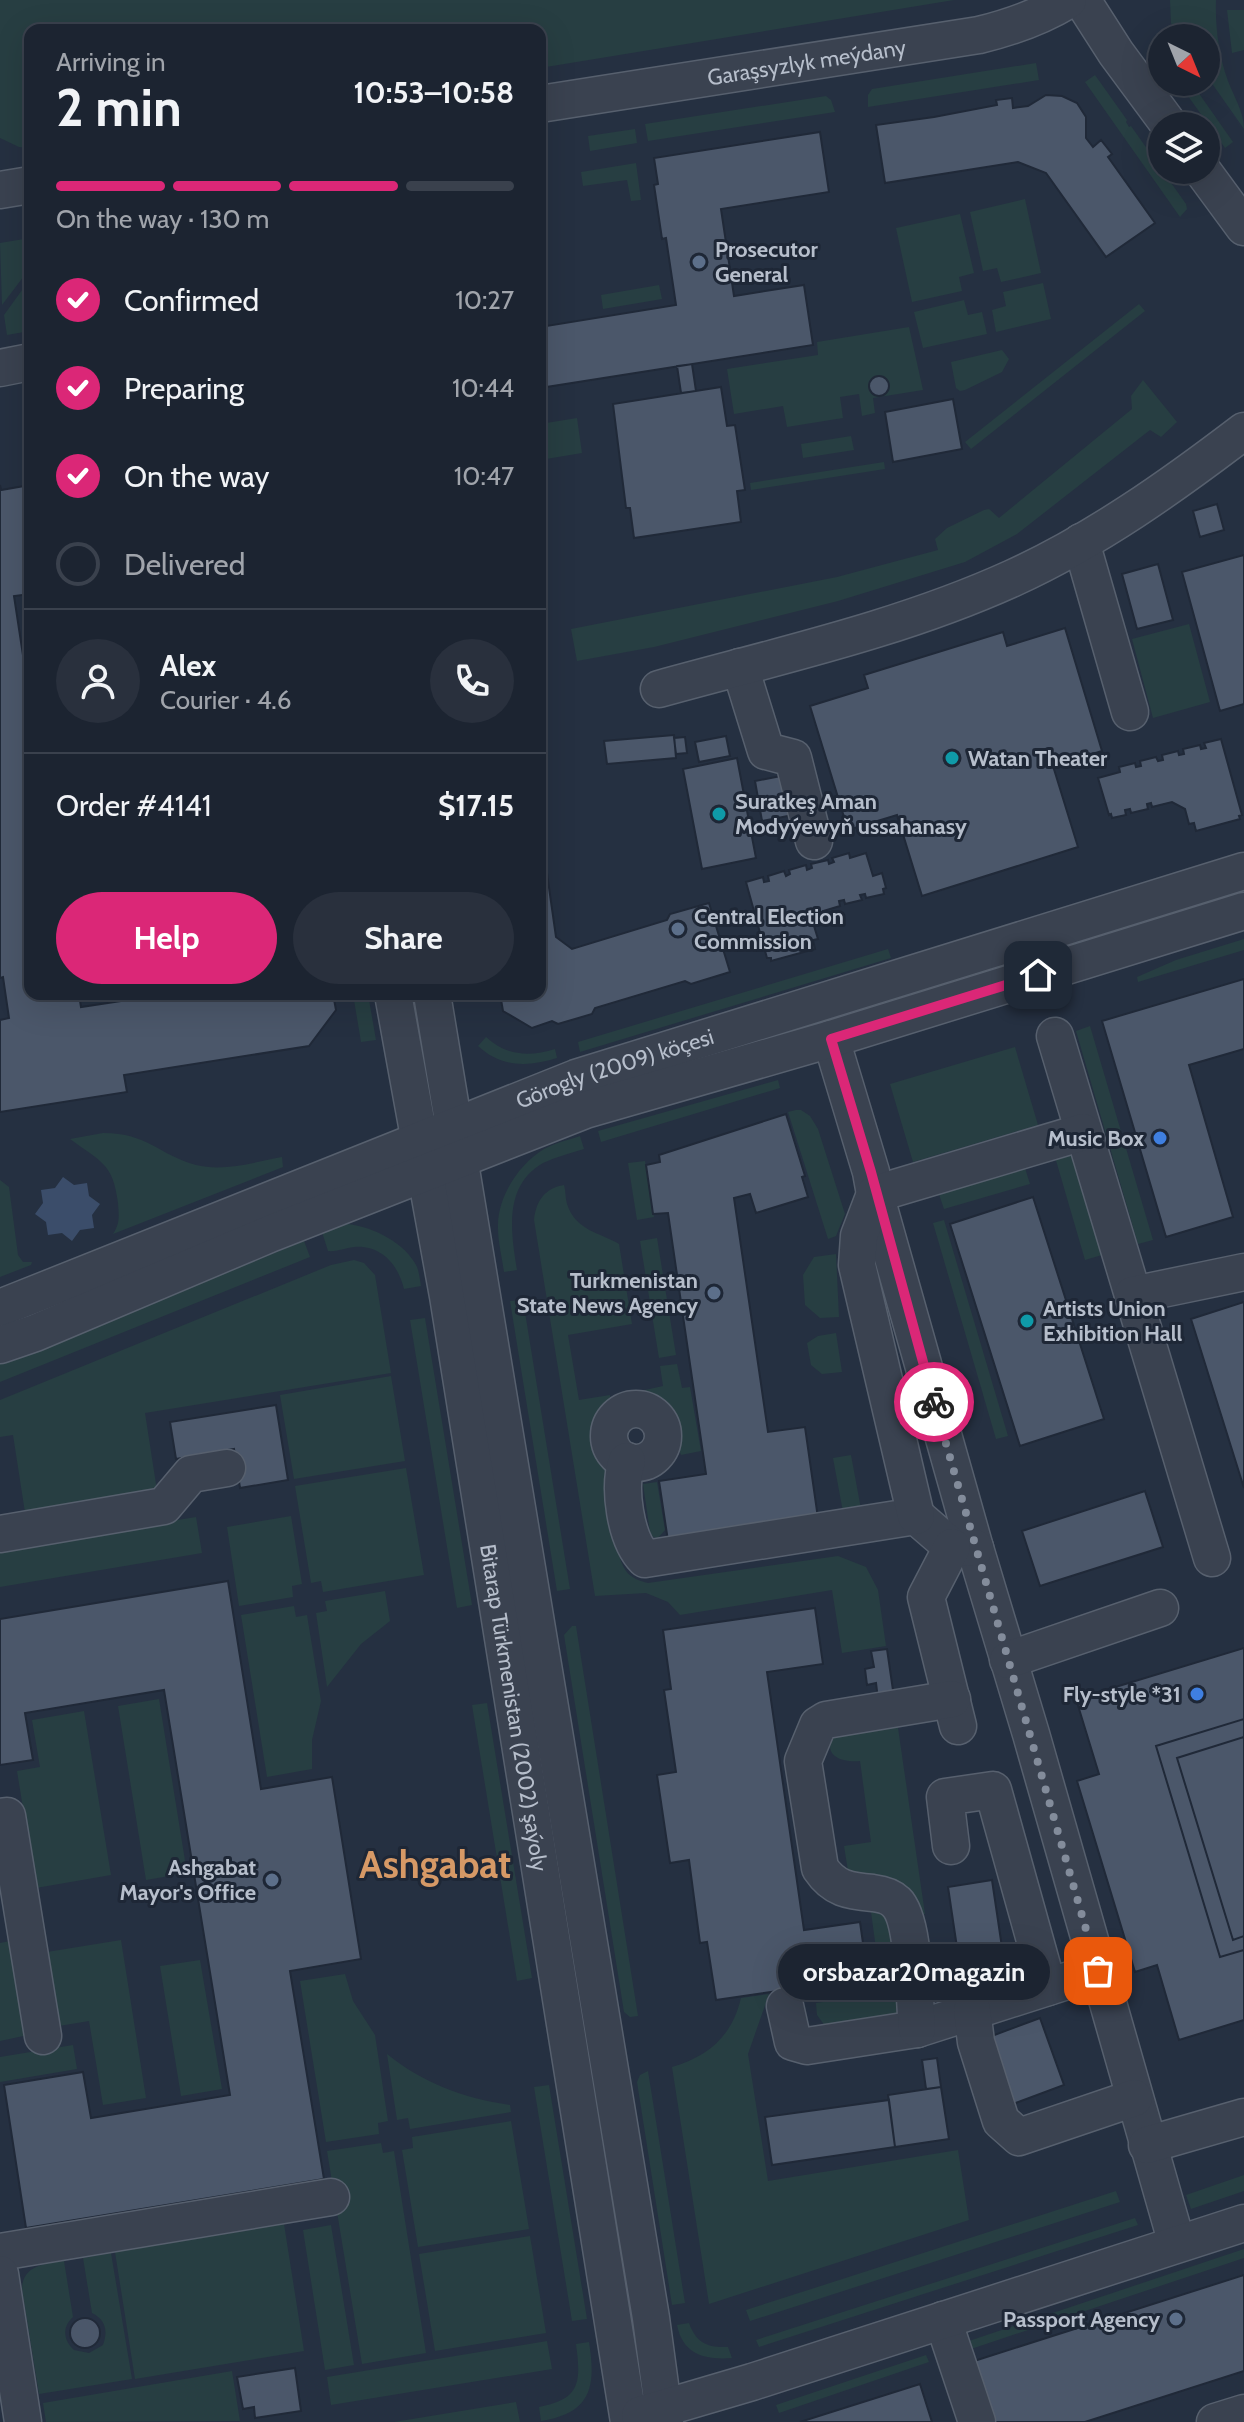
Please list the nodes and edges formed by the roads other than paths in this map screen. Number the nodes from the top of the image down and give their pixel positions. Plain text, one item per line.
1 (1068, 0) edge
2 (1082, 0) edge
3 (546, 103) edge
4 (1160, 112) edge
5 (1212, 184) edge
6 (24, 186) edge
7 (0, 190) edge
8 (1244, 227) edge
9 (24, 363) edge
10 (0, 368) edge
11 (1244, 431) edge
12 (1081, 542) junction
13 (740, 667) junction
14 (659, 689) dead end
15 (1130, 712) dead end
16 (814, 841) dead end
17 (1244, 871) edge
18 (1244, 911) edge
19 (394, 1000) edge
20 (433, 1000) edge
21 (1055, 1036) dead end
22 (831, 1039) junction
23 (1083, 1132) junction
24 (457, 1143) junction
25 (421, 1157) junction
26 (875, 1194) junction
27 (1244, 1272) edge
28 (1133, 1295) junction
29 (0, 1308) edge
30 (0, 1345) edge
31 (627, 1461) dead end
32 (227, 1468) dead end
33 (916, 1516) junction
34 (0, 1534) edge
35 (963, 1547) junction
36 (1212, 1558) dead end
37 (1160, 1608) dead end
38 (1008, 1660) junction
39 (0, 1817) edge
40 (951, 1846) dead end
41 (1098, 1971) junction
42 (1048, 1987) junction
43 (785, 2006) dead end
44 (972, 2010) junction
45 (917, 2029) junction
46 (43, 2036) dead end
47 (1134, 2098) junction
48 (1244, 2117) edge
49 (1147, 2145) junction
50 (331, 2197) dead end
51 (1244, 2223) edge
52 (1177, 2244) junction
53 (0, 2252) edge
54 (0, 2274) edge
55 (933, 2323) junction
56 (1244, 2413) edge
57 (664, 2415) edge
58 (624, 2421) edge
59 (23, 2422) edge
60 (953, 2422) edge
61 (977, 2422) edge
62 (1215, 2422) edge

1 - 3 street, Garaşsyzlyk meýdany
2 - 4 street
5 - 8 street
6 - 7 street
9 - 10 street
11 - 12 street
12 - 13 street
12 - 15 street
13 - 14 street
13 - 16 street
17 - 24 street, Görogly (2009) köçesi
18 - 22 street, Görogly (2009) köçesi
19 - 25 street, Bitarap Türkmenistan (2002) şaýoly
20 - 24 street, Bitarap Türkmenistan (2002) şaýoly
21 - 23 street
22 - 24 street, Görogly (2009) köçesi
22 - 26 street
23 - 26 street
23 - 28 street
24 - 25 street, Görogly (2009) köçesi
24 - 57 street, Bitarap Türkmenistan (2002) şaýoly
25 - 29 street, Görogly (2009) köçesi
25 - 30 street, Görogly (2009) köçesi
25 - 58 street, Bitarap Türkmenistan (2002) şaýoly
26 - 33 street
26 - 35 street
27 - 28 street
28 - 36 street
31 - 33 street
32 - 34 street
33 - 35 street
35 - 38 street
35 - 45 street
37 - 38 street
38 - 41 street
39 - 46 street
40 - 42 street
41 - 42 street
41 - 47 street
42 - 44 street
43 - 45 street
44 - 45 street
44 - 47 street
47 - 49 street
48 - 49 street
49 - 52 street
50 - 53 street
51 - 52 street
52 - 55 street
54 - 59 street
55 - 57 street
55 - 60 street
55 - 61 street
56 - 62 street
57 - 58 street

